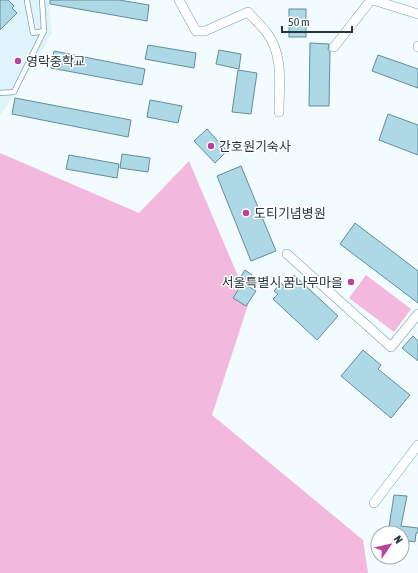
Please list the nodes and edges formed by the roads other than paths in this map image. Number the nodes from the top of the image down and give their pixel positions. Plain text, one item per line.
1 (42, 0) edge
2 (179, 0) edge
3 (372, 0) edge
4 (27, 1) dead end
5 (418, 14) edge
6 (44, 31) junction
7 (334, 47) dead end
8 (0, 93) edge
9 (279, 112) dead end
10 (287, 254) dead end
11 (418, 314) edge
12 (418, 445) edge
13 (374, 503) dead end

1 - 6 lane
2 - 9 street
3 - 5 street
3 - 7 street
4 - 6 lane
6 - 8 lane
10 - 11 street
12 - 13 street

